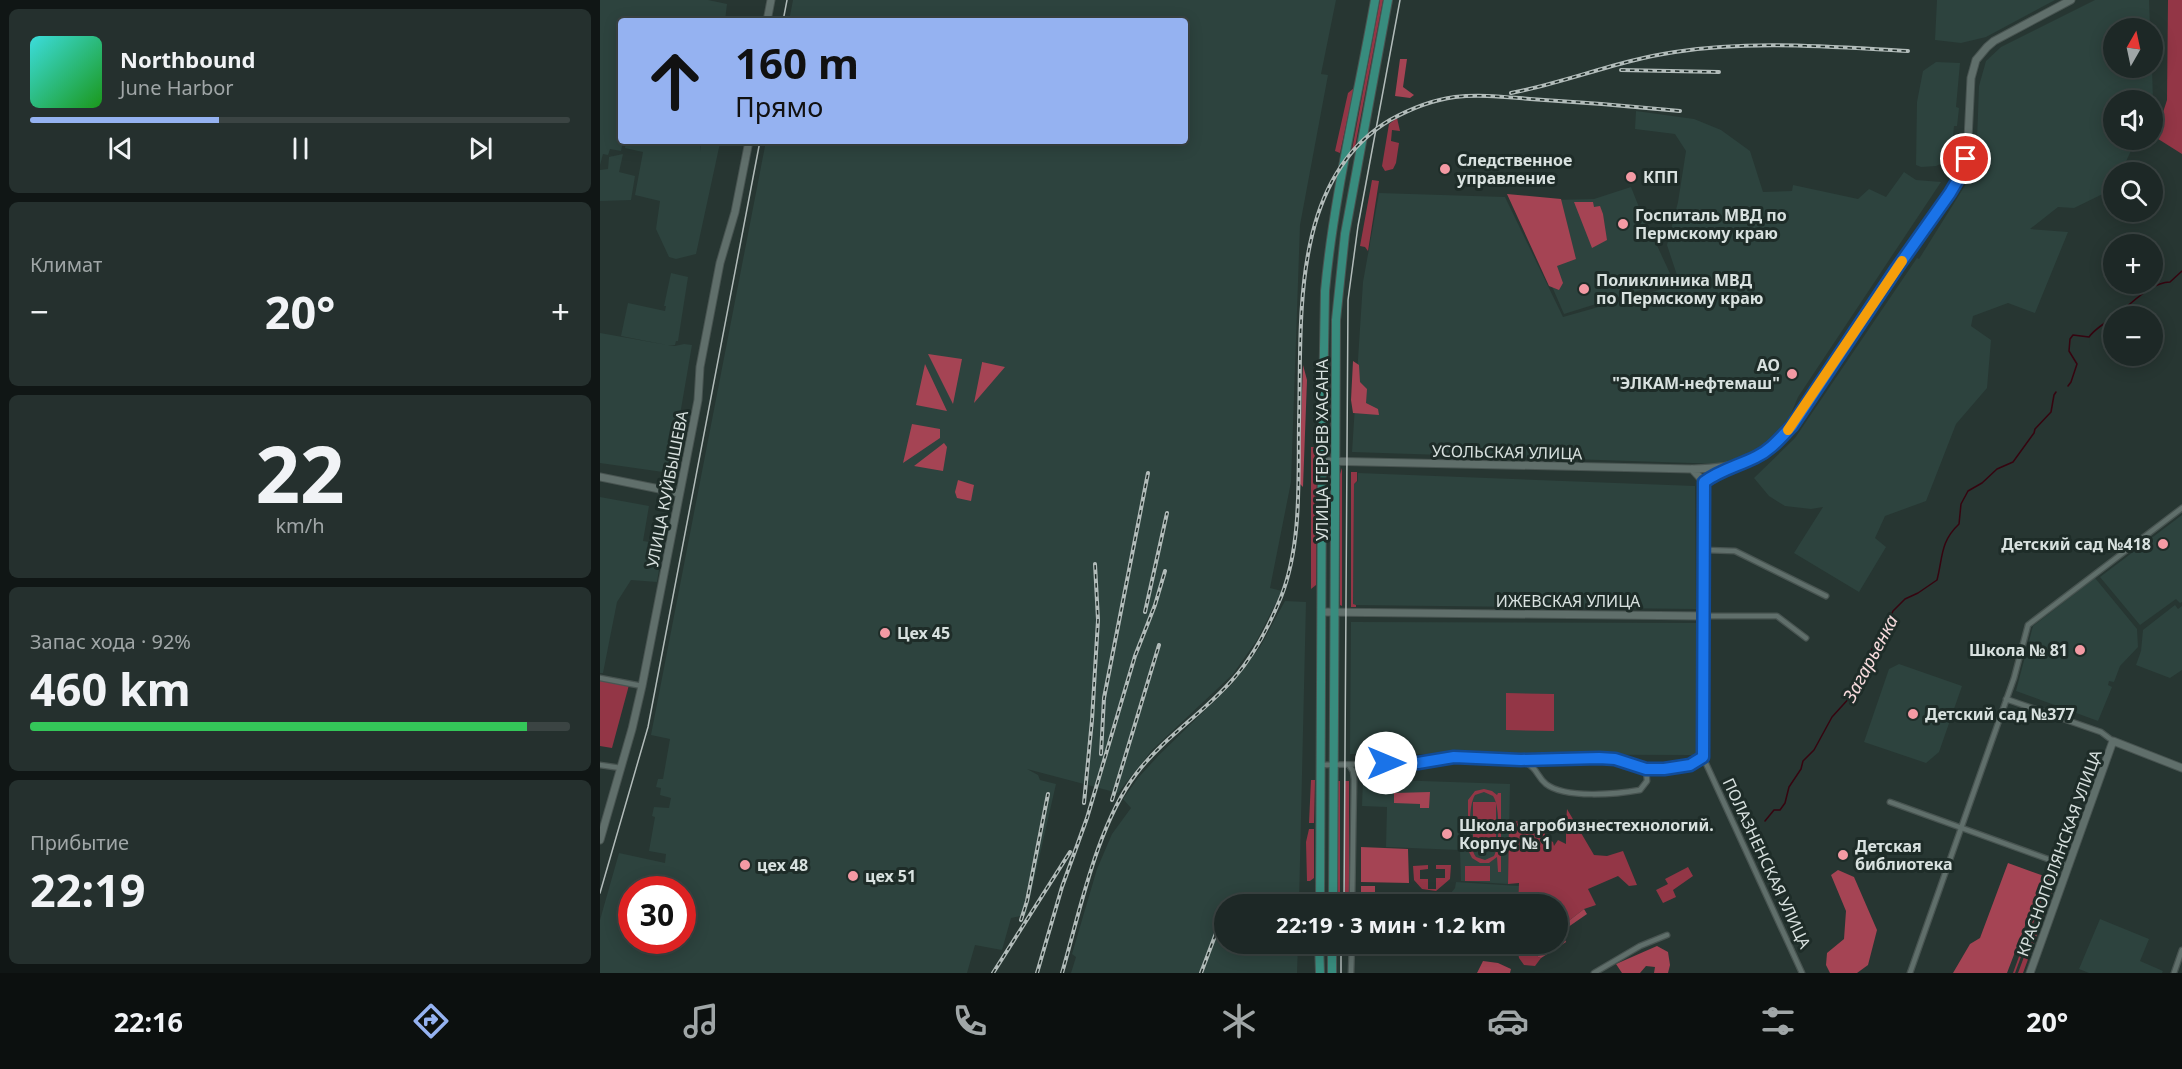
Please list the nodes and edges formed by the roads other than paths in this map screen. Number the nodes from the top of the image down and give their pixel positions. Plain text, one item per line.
1 (771, 0) edge
2 (1375, 0) edge
3 (1388, 0) edge
4 (2071, 0) edge
5 (768, 18) edge
6 (748, 144) edge
7 (1322, 461) junction
8 (1336, 461) junction
9 (1731, 467) junction
10 (1692, 469) junction
11 (600, 477) edge
12 (1704, 482) junction
13 (680, 493) junction
14 (2182, 507) edge
15 (1705, 550) junction
16 (1826, 596) dead end
17 (1322, 612) junction
18 (1334, 613) junction
19 (1704, 616) junction
20 (1806, 638) dead end
21 (600, 678) edge
22 (642, 686) junction
23 (2006, 699) junction
24 (2113, 741) junction
25 (1703, 757) junction
26 (1521, 760) junction
27 (600, 765) edge
28 (1321, 765) junction
29 (1333, 765) junction
30 (1349, 765) junction
31 (621, 768) junction
32 (2182, 768) edge
33 (1646, 769) junction
34 (1890, 802) dead end
35 (1962, 827) junction
36 (600, 840) edge
37 (2067, 866) junction
38 (1320, 894) edge
39 (1333, 894) edge
40 (1352, 894) edge
41 (1667, 935) dead end
42 (2182, 950) edge
43 (1319, 954) edge
44 (1332, 954) edge
45 (1352, 954) edge
46 (1320, 973) edge
47 (1332, 973) edge
48 (1352, 973) edge
49 (1594, 973) edge
50 (1802, 973) edge
51 (1910, 973) edge
52 (2030, 973) edge
53 (2174, 973) edge

1 - 5 street
2 - 7 main road, УЛИЦА ГЕРОЕВ ХАСАНА
3 - 8 main road, УЛИЦА ГЕРОЕВ ХАСАНА
4 - 9 street
6 - 13 street, УЛИЦА КУЙБЫШЕВА
7 - 8 street, УСОЛЬСКАЯ УЛИЦА
7 - 17 main road, УЛИЦА ГЕРОЕВ ХАСАНА
8 - 10 street, УСОЛЬСКАЯ УЛИЦА
8 - 18 main road, УЛИЦА ГЕРОЕВ ХАСАНА
9 - 10 street
9 - 12 street
10 - 12 street
11 - 13 street
12 - 15 street, ПОЛАЗНЕНСКАЯ УЛИЦА
13 - 22 street, УЛИЦА КУЙБЫШЕВА
14 - 23 street
15 - 16 street
15 - 19 street, ПОЛАЗНЕНСКАЯ УЛИЦА
17 - 18 street, ИЖЕВСКАЯ УЛИЦА
17 - 28 main road, УЛИЦА ГЕРОЕВ ХАСАНА
18 - 19 street, ИЖЕВСКАЯ УЛИЦА
18 - 29 main road, УЛИЦА ГЕРОЕВ ХАСАНА
19 - 20 street, ИЖЕВСКАЯ УЛИЦА
19 - 25 street, ПОЛАЗНЕНСКАЯ УЛИЦА
21 - 22 street
22 - 31 street, УЛИЦА КУЙБЫШЕВА
23 - 24 street
23 - 35 street
24 - 32 street
24 - 37 street, КРАСНОПОЛЯНСКАЯ УЛИЦА
25 - 33 street
25 - 50 street, ПОЛАЗНЕНСКАЯ УЛИЦА
26 - 30 street
26 - 33 street
26 - 33 street
27 - 31 street
28 - 29 street
28 - 38 main road, УЛИЦА ГЕРОЕВ ХАСАНА
29 - 30 street
29 - 39 main road, УЛИЦА ГЕРОЕВ ХАСАНА
30 - 40 street
31 - 36 street, УЛИЦА КУЙБЫШЕВА
34 - 35 street
35 - 37 street
35 - 51 street
37 - 52 street, КРАСНОПОЛЯНСКАЯ УЛИЦА
41 - 49 street
42 - 53 street
43 - 46 main road
44 - 47 main road
45 - 48 street

